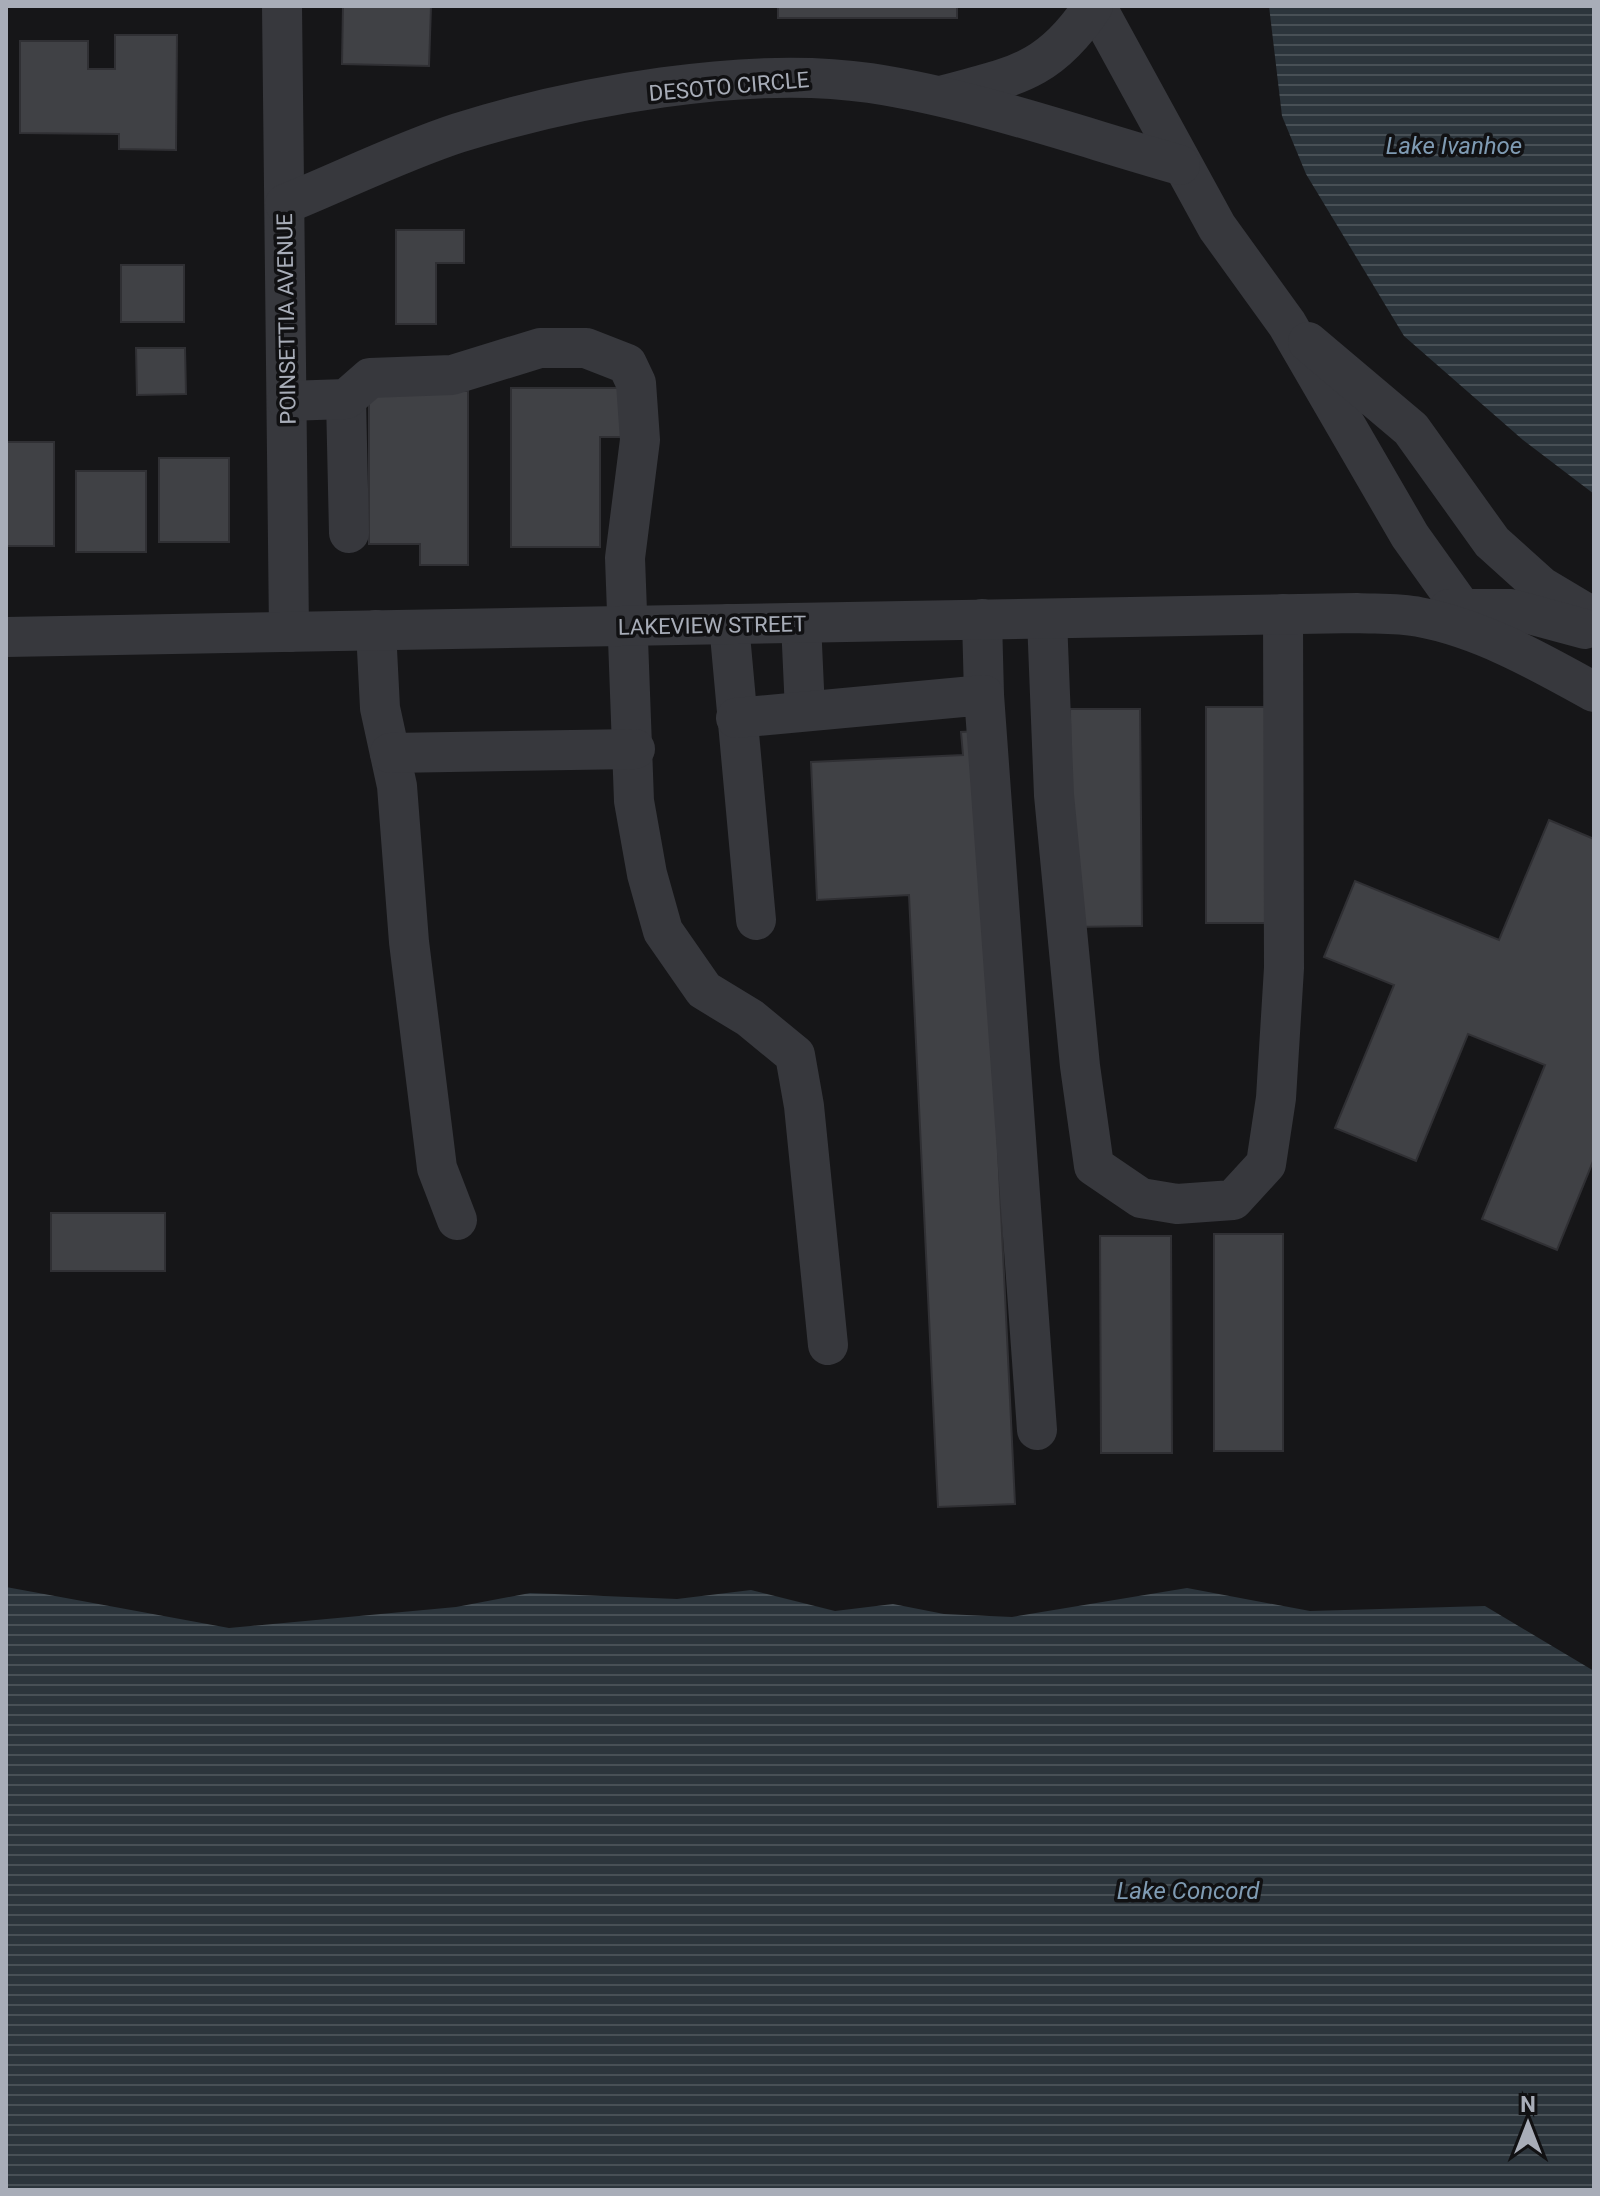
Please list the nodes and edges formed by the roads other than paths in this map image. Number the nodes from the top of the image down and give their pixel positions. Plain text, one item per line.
1 (282, 6) edge
2 (1094, 6) edge
3 (940, 96) junction
4 (1180, 165) junction
5 (285, 204) junction
6 (1287, 324) junction
7 (346, 399) junction
8 (287, 401) junction
9 (349, 533) dead end
10 (1460, 606) junction
11 (1283, 614) junction
12 (1417, 616) junction
13 (1594, 618) edge
14 (982, 619) junction
15 (1047, 619) junction
16 (801, 623) junction
17 (729, 624) junction
18 (630, 626) junction
19 (376, 630) junction
20 (289, 632) junction
21 (1594, 632) edge
22 (6, 637) edge
23 (1500, 645) junction
24 (1594, 692) edge
25 (984, 695) junction
26 (805, 711) junction
27 (736, 718) junction
28 (635, 749) junction
29 (390, 753) junction
30 (756, 920) dead end
31 (457, 1220) dead end
32 (828, 1345) dead end
33 (1037, 1430) dead end

1 - 5 street, POINSETTIA AVENUE
2 - 3 street
2 - 4 street
3 - 4 street, DESOTO CIRCLE
3 - 5 street, DESOTO CIRCLE
4 - 6 street
5 - 8 street, POINSETTIA AVENUE
6 - 10 street
6 - 13 street
7 - 8 street
7 - 9 street
7 - 18 street
8 - 20 street, POINSETTIA AVENUE
10 - 12 street, LAKEVIEW STREET
10 - 21 street, LAKEVIEW STREET
10 - 23 street
11 - 12 street, LAKEVIEW STREET
11 - 15 street, LAKEVIEW STREET
11 - 15 street
12 - 23 street, LAKEVIEW STREET
14 - 15 street, LAKEVIEW STREET
14 - 16 street, LAKEVIEW STREET
14 - 25 street
16 - 17 street, LAKEVIEW STREET
16 - 26 street
17 - 18 street, LAKEVIEW STREET
17 - 27 street
18 - 19 street, LAKEVIEW STREET
18 - 28 street
19 - 20 street, LAKEVIEW STREET
19 - 29 street
20 - 22 street, LAKEVIEW STREET
23 - 24 street, LAKEVIEW STREET
25 - 26 street
25 - 33 street
26 - 27 street
27 - 30 street
28 - 29 street
28 - 32 street
29 - 31 street

